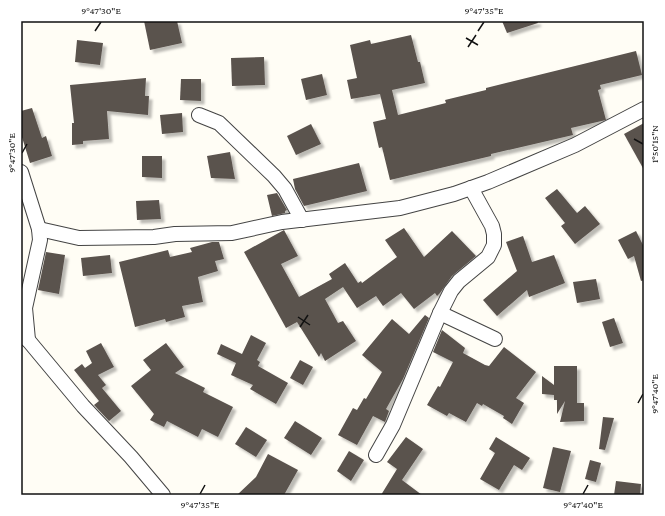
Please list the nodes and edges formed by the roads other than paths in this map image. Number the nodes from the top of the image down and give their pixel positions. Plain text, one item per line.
1 (644, 109) edge
2 (199, 115) dead end
3 (21, 172) edge
4 (471, 188) junction
5 (302, 220) junction
6 (39, 229) junction
7 (23, 310) edge
8 (440, 313) junction
9 (24, 338) edge
10 (495, 339) dead end
11 (376, 455) dead end
12 (163, 495) edge

1 - 4 street
2 - 5 street
3 - 6 street
4 - 5 street
4 - 8 street
5 - 6 street
6 - 7 street
7 - 9 street
8 - 10 street
8 - 11 street
9 - 12 street

